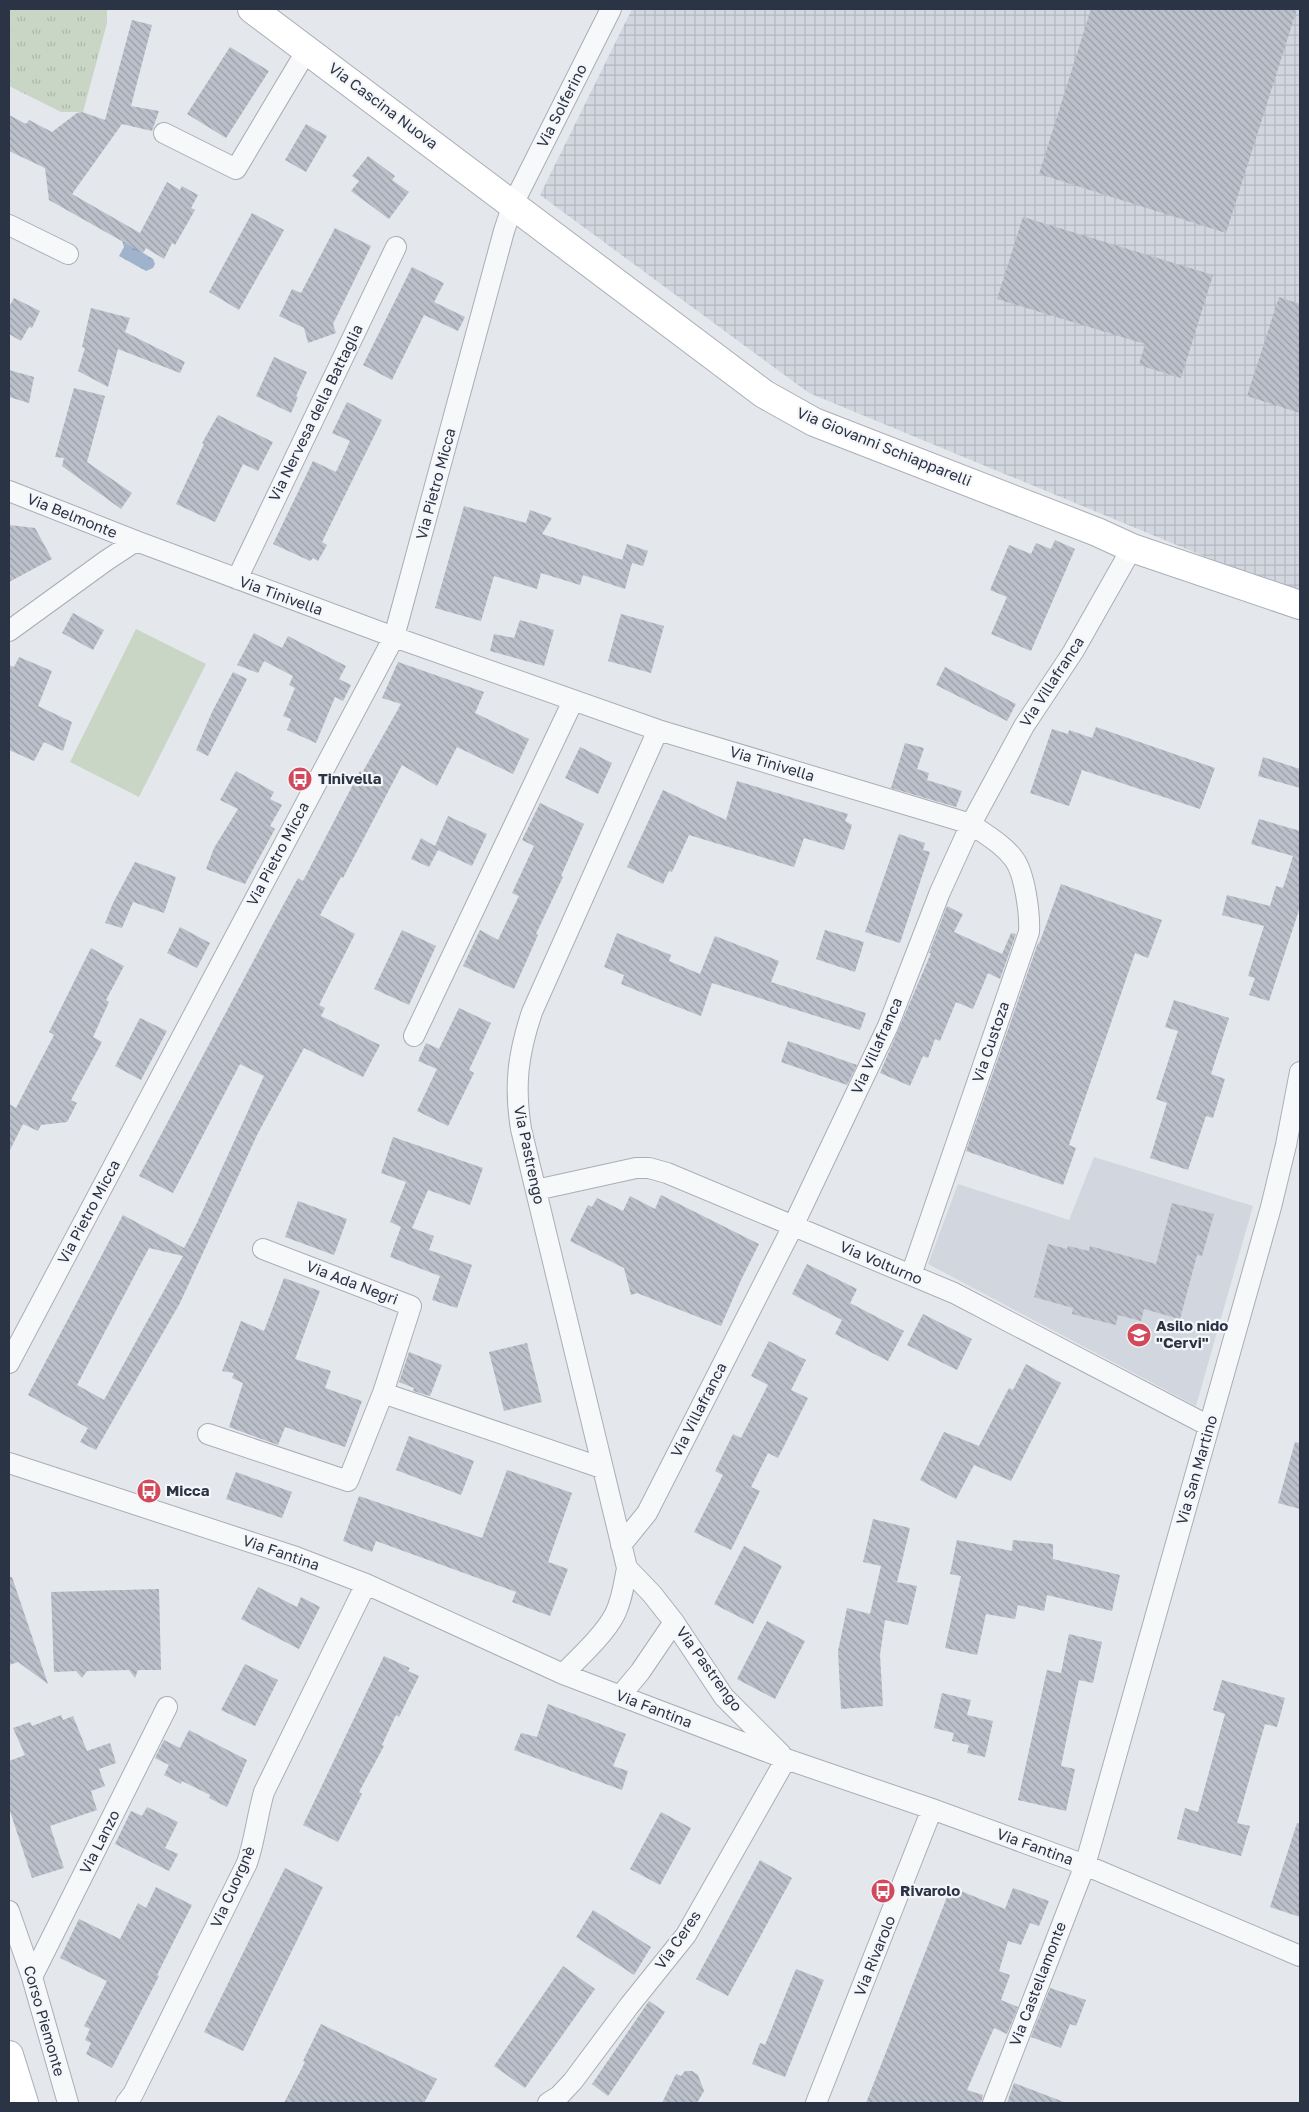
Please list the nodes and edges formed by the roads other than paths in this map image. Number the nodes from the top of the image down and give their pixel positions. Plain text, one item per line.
1 (252, 9) edge
2 (611, 9) edge
3 (307, 50) junction
4 (164, 133) dead end
5 (513, 204) junction
6 (9, 225) edge
7 (396, 247) dead end
8 (68, 254) dead end
9 (9, 491) edge
10 (136, 542) junction
11 (1132, 548) junction
12 (237, 579) junction
13 (1300, 605) edge
14 (9, 631) edge
15 (394, 637) junction
16 (573, 701) junction
17 (658, 730) junction
18 (971, 824) junction
19 (414, 1036) dead end
20 (1300, 1072) edge
21 (536, 1190) junction
22 (794, 1226) junction
23 (263, 1250) dead end
24 (911, 1275) junction
25 (9, 1362) edge
26 (384, 1393) junction
27 (1209, 1426) junction
28 (208, 1434) dead end
29 (9, 1464) edge
30 (602, 1468) junction
31 (622, 1545) junction
32 (627, 1568) junction
33 (366, 1584) junction
34 (674, 1622) junction
35 (564, 1674) junction
36 (620, 1696) junction
37 (167, 1707) dead end
38 (786, 1759) junction
39 (932, 1809) junction
40 (1085, 1865) junction
41 (9, 1911) edge
42 (1300, 1956) edge
43 (32, 1977) junction
44 (9, 2054) edge
45 (24, 2103) edge
46 (68, 2103) edge
47 (126, 2103) edge
48 (548, 2103) edge
49 (816, 2103) edge
50 (993, 2103) edge

1 - 3 street, Via Cascina Nuova
2 - 5 street, Via Solferino
3 - 4 street
3 - 5 street, Via Cascina Nuova
5 - 11 street, Via Giovanni Schiapparelli
5 - 15 street, Via Pietro Micca
6 - 8 street
7 - 12 street, Via Nervesa della Battaglia
9 - 10 street, Via Belmonte
10 - 12 street, Via Tinivella
10 - 14 street
11 - 13 street, Via Giovanni Schiapparelli
11 - 18 street, Via Villafranca
12 - 15 street, Via Tinivella
15 - 16 street, Via Tinivella
15 - 25 street, Via Pietro Micca
16 - 17 street, Via Tinivella
16 - 19 street
17 - 18 street, Via Tinivella
17 - 21 street, Via Pastrengo
18 - 22 street, Via Villafranca
18 - 24 street, Via Custoza
20 - 27 street, Via San Martino
21 - 22 street, Via Volturno
21 - 30 street, Via Pastrengo
22 - 24 street, Via Volturno
22 - 31 street, Via Villafranca
23 - 26 street, Via Ada Negri
24 - 27 street, Via Volturno
26 - 28 street, Via Ada Negri
26 - 30 street
27 - 40 street, Via San Martino
29 - 33 street, Via Fantina
30 - 31 street, Via Pastrengo
31 - 32 street, Via Pastrengo
32 - 34 street, Via Pastrengo
32 - 35 street, Via Pastrengo
33 - 35 street, Via Fantina
33 - 47 street, Via Cuorgnè
34 - 36 street, Via Pastrengo
34 - 38 street, Via Pastrengo
35 - 36 street, Via Fantina
36 - 38 street, Via Fantina
37 - 43 street, Via Lanzo
38 - 39 street, Via Fantina
38 - 48 street, Via Ceres
39 - 40 street, Via Fantina
39 - 49 street, Via Rivarolo
40 - 42 street, Via Fantina
40 - 50 street, Via Castellamonte
41 - 43 street, Corso Piemonte
43 - 46 street, Corso Piemonte
44 - 45 street

